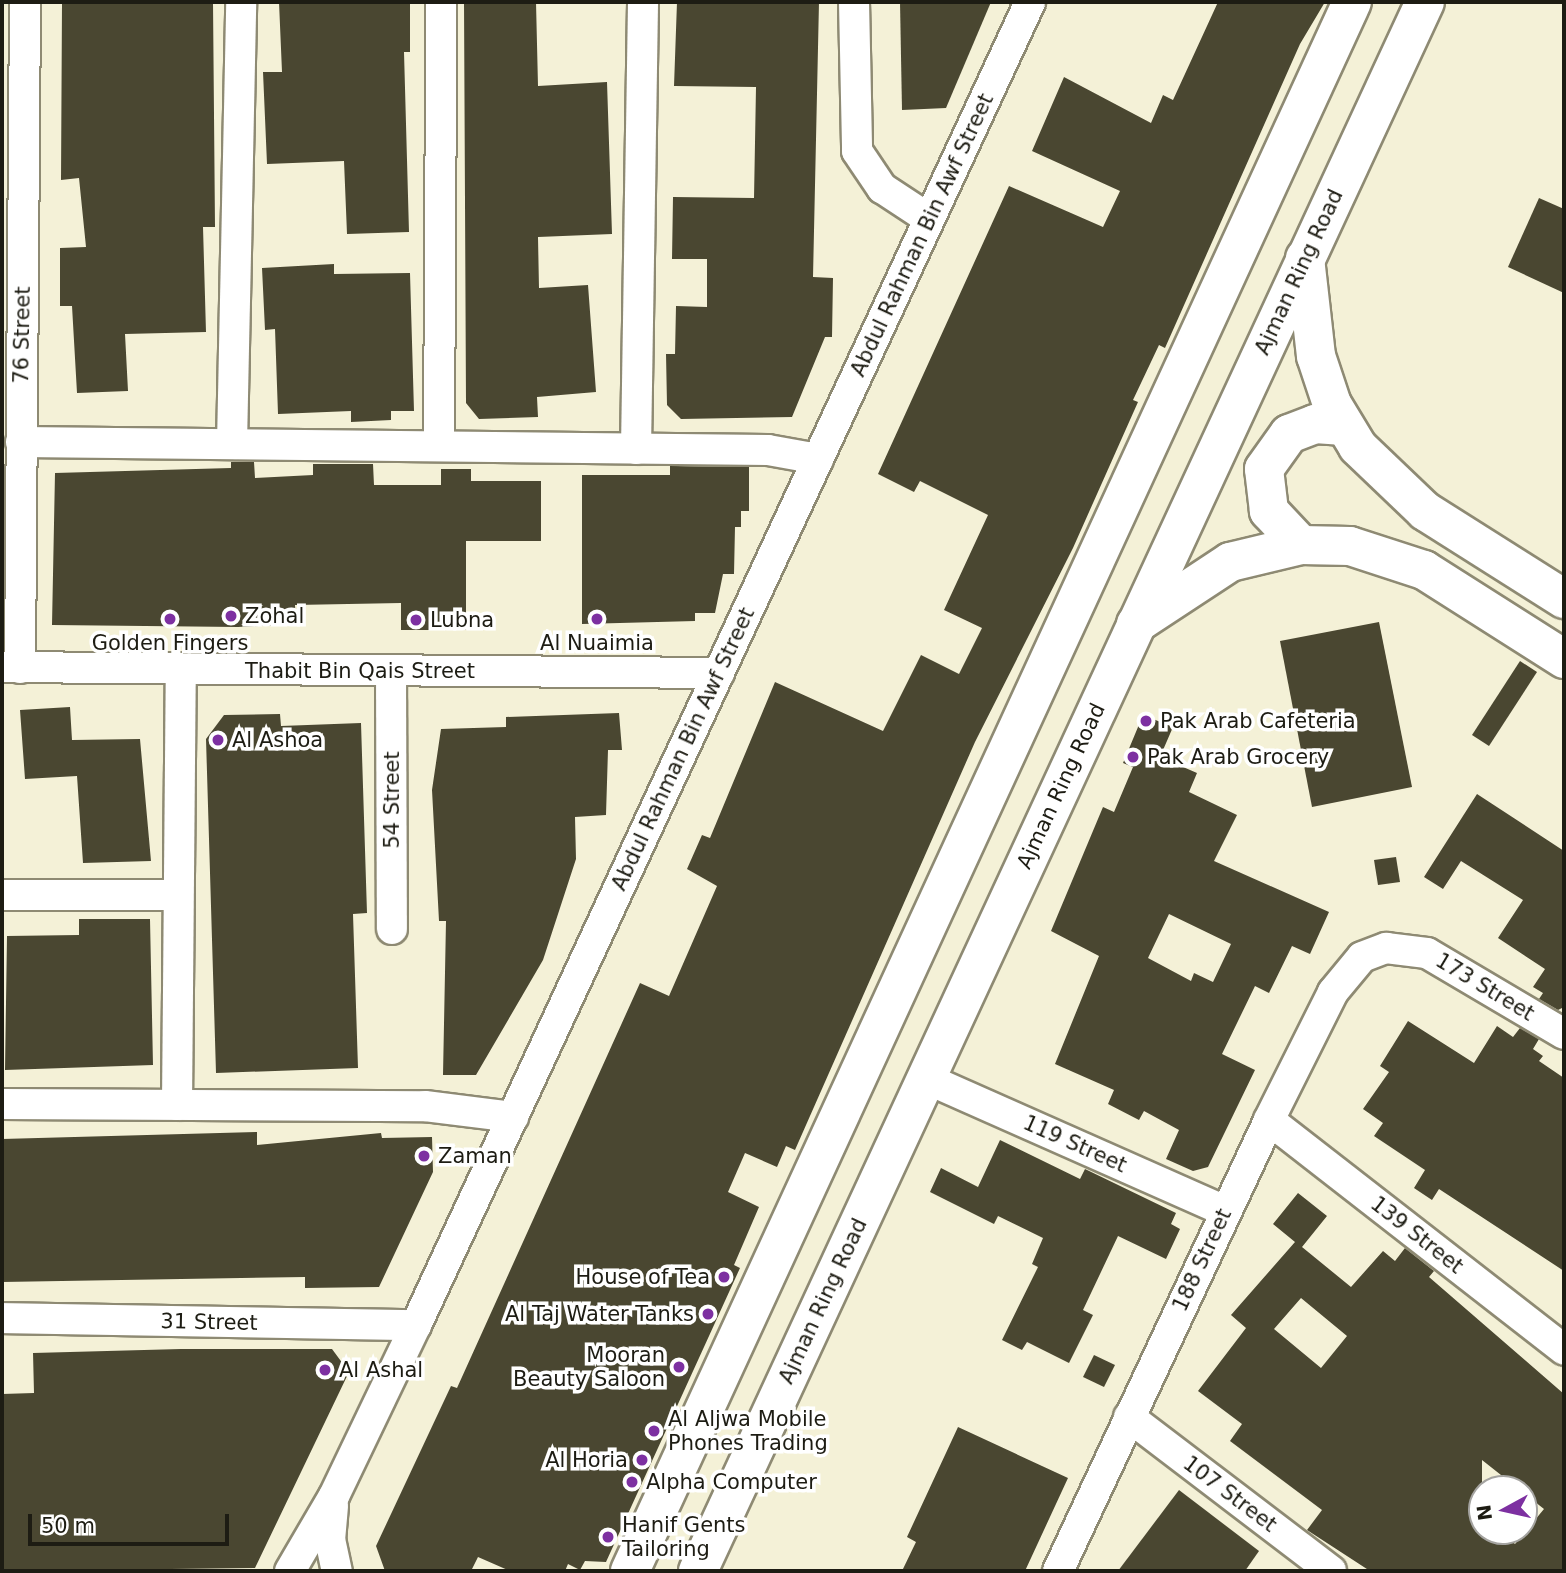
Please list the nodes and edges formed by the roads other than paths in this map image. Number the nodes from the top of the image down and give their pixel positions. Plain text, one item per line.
1 (25, 2) edge
2 (241, 2) edge
3 (441, 2) edge
4 (643, 2) edge
5 (854, 2) edge
6 (1030, 2) edge
7 (1352, 2) edge
8 (1425, 2) edge
9 (929, 219) junction
10 (1306, 258) junction
11 (1344, 426) junction
12 (22, 442) junction
13 (232, 444) junction
14 (439, 446) junction
15 (636, 449) junction
16 (818, 458) junction
17 (1301, 545) junction
18 (1564, 599) edge
19 (1136, 624) junction
20 (1564, 659) edge
21 (11, 668) edge
22 (181, 670) junction
23 (391, 672) junction
24 (719, 673) junction
25 (2, 895) edge
26 (178, 895) junction
27 (392, 929) dead end
28 (1362, 957) joint
29 (1564, 1034) edge
30 (925, 1078) junction
31 (2, 1104) edge
32 (177, 1105) junction
33 (513, 1116) junction
34 (1269, 1120) junction
35 (1225, 1211) junction
36 (2, 1318) edge
37 (416, 1325) junction
38 (1564, 1350) edge
39 (1129, 1417) junction
40 (334, 1496) junction
41 (290, 1571) edge
42 (337, 1571) edge
43 (630, 1571) edge
44 (698, 1571) edge
45 (1058, 1571) edge
46 (1331, 1571) edge

1 - 12 street, 76 Street
2 - 13 street
3 - 14 street
4 - 15 street
5 - 9 street
6 - 9 street, Abdul Rahman Bin Awf Street
7 - 43 main road
8 - 10 main road, Ajman Ring Road
9 - 16 street, Abdul Rahman Bin Awf Street
10 - 11 main road
10 - 19 main road, Ajman Ring Road
11 - 17 main road
11 - 18 main road
12 - 13 street
12 - 21 street, 76 Street
13 - 14 street
14 - 15 street
15 - 16 street
16 - 24 street, Abdul Rahman Bin Awf Street
17 - 19 main road
17 - 20 main road
19 - 30 main road, Ajman Ring Road
21 - 22 street, Thabit Bin Qais Street
22 - 23 street, Thabit Bin Qais Street
22 - 26 street
23 - 24 street, Thabit Bin Qais Street
23 - 27 street, 54 Street
24 - 33 street, Abdul Rahman Bin Awf Street
25 - 26 street
26 - 32 street
28 - 29 street, 173 Street
28 - 34 street, 188 Street
30 - 35 street, 119 Street
30 - 44 main road, Ajman Ring Road
31 - 32 street
32 - 33 street
33 - 37 street, Abdul Rahman Bin Awf Street
34 - 35 street, 188 Street
34 - 38 street, 139 Street
35 - 39 street, 188 Street
36 - 37 street, 31 Street
37 - 40 street, Abdul Rahman Bin Awf Street
39 - 45 street, 188 Street
39 - 46 street, 107 Street
40 - 41 street, Abdul Rahman Bin Awf Street
40 - 42 street, Abdul Rahman Bin Awf Street

